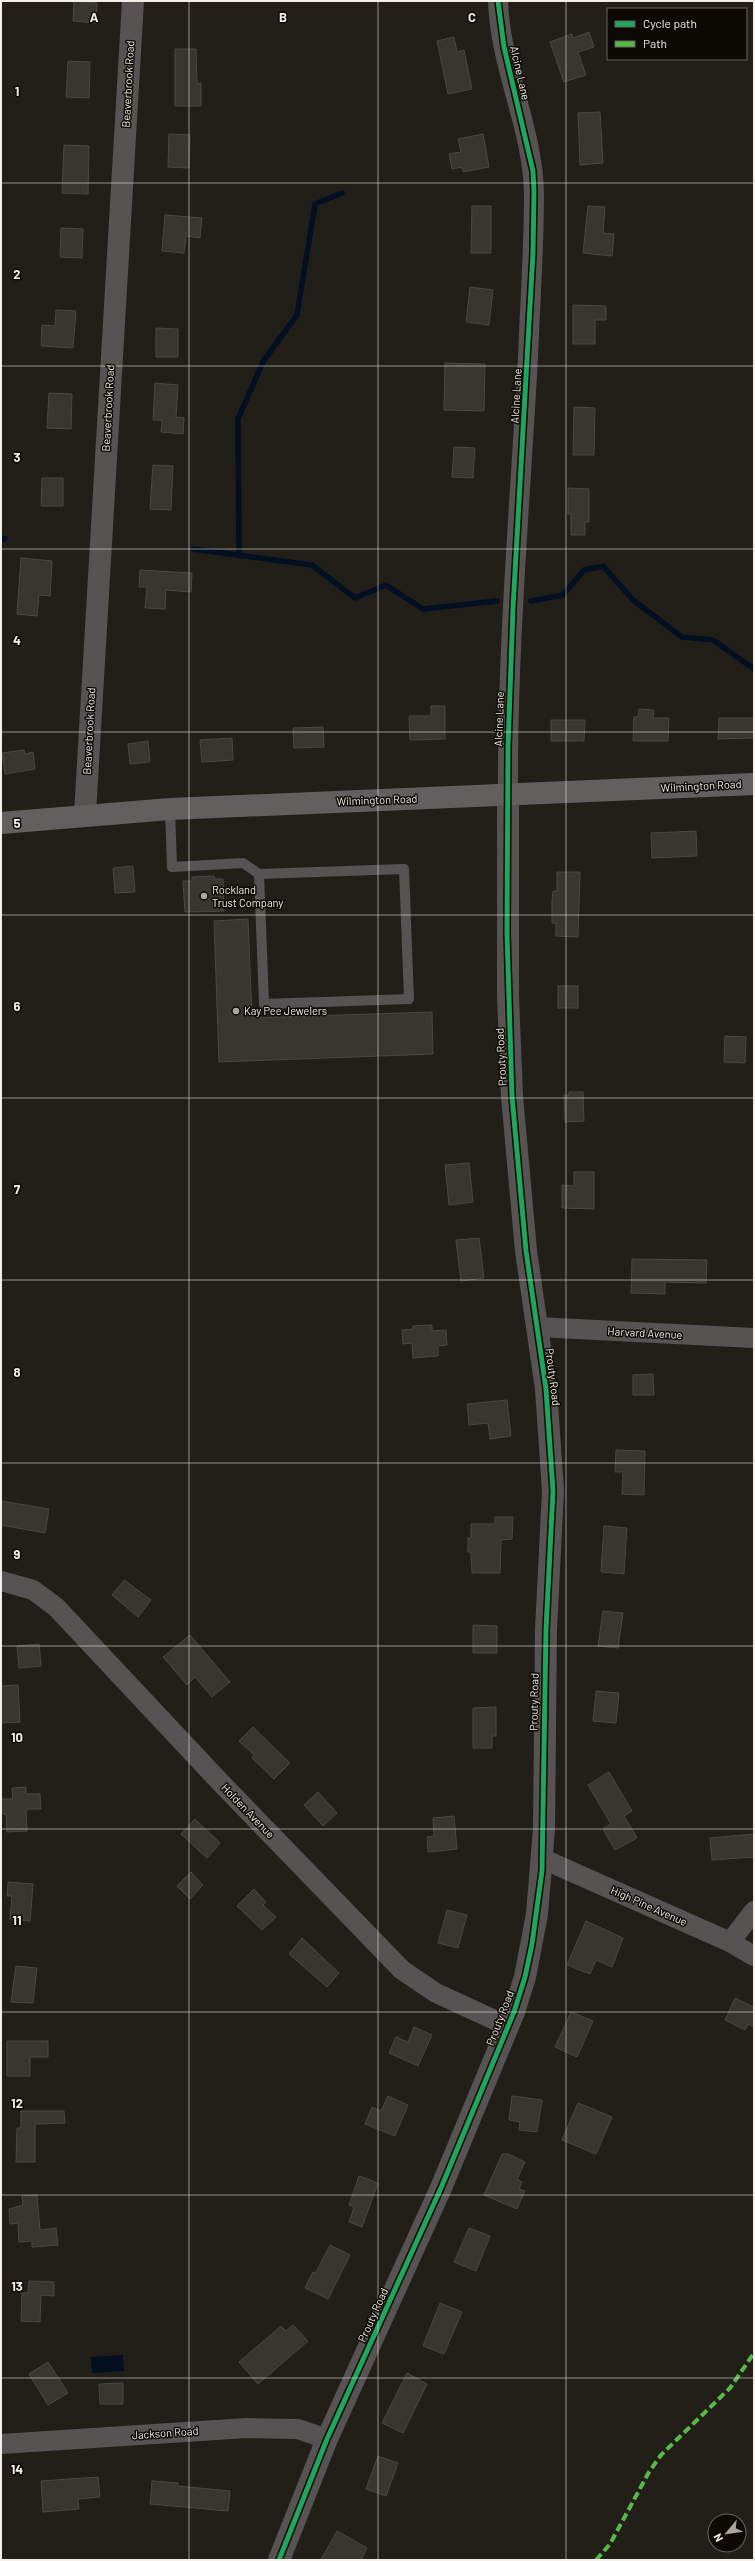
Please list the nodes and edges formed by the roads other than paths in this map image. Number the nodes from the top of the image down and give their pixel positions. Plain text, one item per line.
1 (133, 1) edge
2 (498, 1) edge
3 (754, 784) edge
4 (508, 795) junction
5 (170, 809) junction
6 (85, 814) junction
7 (1, 823) edge
8 (259, 874) junction
9 (537, 1328) junction
10 (754, 1338) edge
11 (1, 1581) edge
12 (542, 1859) junction
13 (754, 1911) edge
14 (730, 1942) junction
15 (754, 1956) edge
16 (508, 2026) junction
17 (327, 2439) junction
18 (1, 2444) edge
19 (279, 2560) edge

1 - 6 street, Beaverbrook Road
2 - 4 street, Alcine Lane
3 - 4 main road, Wilmington Road
4 - 5 main road, Wilmington Road
4 - 9 street, Prouty Road
5 - 6 main road, Wilmington Road
5 - 8 lane
6 - 7 main road, Wilmington Road
8 - 8 lane
9 - 10 street, Harvard Avenue
9 - 12 street, Prouty Road
11 - 16 street, Holden Avenue
12 - 14 street, High Pine Avenue
12 - 16 street, Prouty Road
13 - 14 street
14 - 15 street, High Pine Avenue
16 - 17 street, Prouty Road
17 - 18 street, Jackson Road
17 - 19 street, Prouty Road

